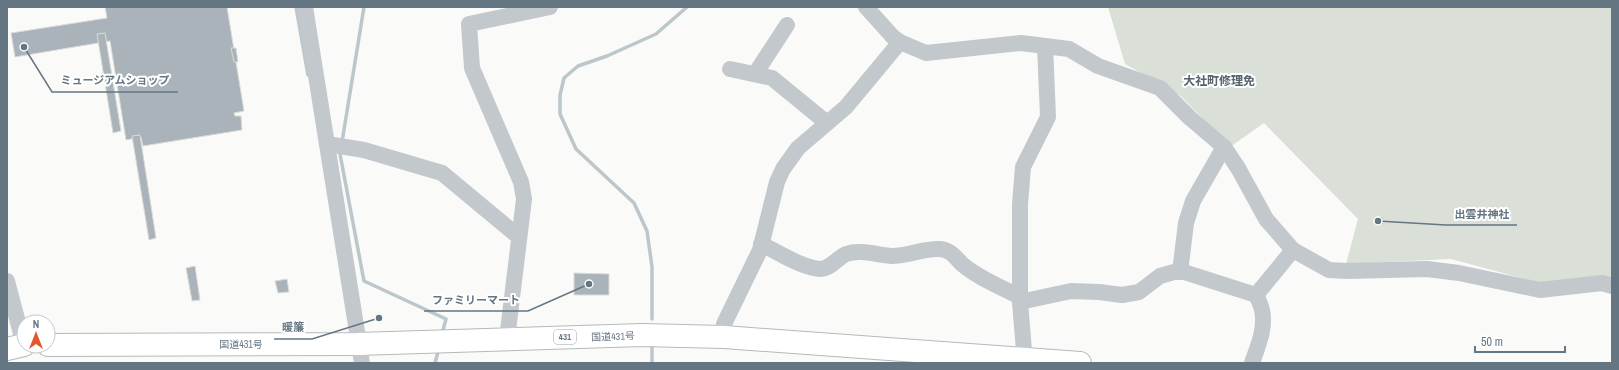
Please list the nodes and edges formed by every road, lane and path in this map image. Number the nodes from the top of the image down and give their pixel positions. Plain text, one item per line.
1 (305, 7) edge
2 (550, 7) edge
3 (866, 7) edge
4 (787, 25) dead end
5 (900, 42) junction
6 (1046, 46) junction
7 (730, 69) dead end
8 (755, 74) junction
9 (827, 123) junction
10 (327, 144) junction
11 (1224, 147) junction
12 (519, 237) junction
13 (761, 244) junction
14 (1292, 250) junction
15 (1180, 272) junction
16 (7, 281) edge
17 (1612, 286) edge
18 (1256, 295) junction
19 (1020, 300) junction
20 (16, 315) edge
21 (724, 337) junction
22 (507, 339) junction
23 (56, 345) edge
24 (360, 353) edge
25 (1025, 361) edge
26 (1080, 363) edge
27 (1252, 363) edge

1 - 10 street
2 - 12 street
3 - 5 street
4 - 8 street
5 - 6 street
5 - 9 street
6 - 11 street
6 - 19 street
7 - 8 street
8 - 9 street
9 - 13 street
10 - 12 street
10 - 24 street
11 - 14 street
11 - 15 street
12 - 22 street
13 - 19 street
13 - 21 street
14 - 17 street
14 - 18 street
15 - 18 street
15 - 19 street
16 - 20 street
18 - 27 street
19 - 25 street
21 - 22 highway, 国道431号 / 431
21 - 25 highway, 国道431号 / 431
22 - 24 highway, 国道431号 / 431
23 - 24 highway, 国道431号 / 431
25 - 26 highway, 国道431号 / 431

